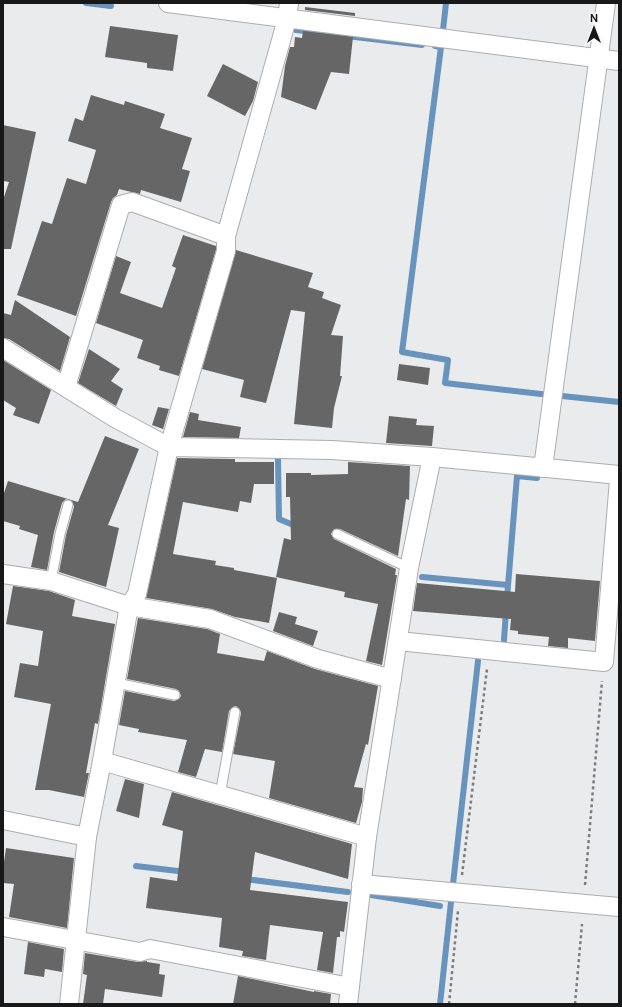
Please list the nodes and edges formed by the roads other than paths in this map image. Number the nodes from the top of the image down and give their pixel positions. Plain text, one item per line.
1 (168, 3) edge
2 (606, 3) edge
3 (288, 11) edge
4 (599, 59) junction
5 (619, 61) edge
6 (226, 236) junction
7 (3, 348) edge
8 (66, 387) junction
9 (169, 447) junction
10 (432, 457) junction
11 (543, 468) junction
12 (619, 475) edge
13 (619, 480) edge
14 (68, 505) dead end
15 (337, 534) dead end
16 (409, 568) junction
17 (3, 574) edge
18 (51, 581) junction
19 (129, 606) junction
20 (398, 641) junction
21 (392, 679) junction
22 (116, 683) junction
23 (175, 695) dead end
24 (235, 712) dead end
25 (102, 761) junction
26 (220, 795) junction
27 (3, 820) edge
28 (87, 837) junction
29 (367, 837) junction
30 (361, 884) junction
31 (619, 907) edge
32 (3, 927) edge
33 (76, 940) junction
34 (349, 996) edge
35 (69, 1004) edge

1 - 3 street
2 - 4 street
3 - 4 street
3 - 6 street
4 - 5 street
4 - 11 street
6 - 8 street
6 - 9 street
7 - 8 street
8 - 9 street
9 - 10 street
9 - 19 street
10 - 11 street
10 - 16 street
11 - 12 street
13 - 20 street
14 - 18 lane
15 - 16 lane
16 - 20 street
17 - 18 street
18 - 19 street
19 - 21 street
19 - 22 street
20 - 21 street
21 - 29 street
22 - 23 lane
22 - 25 street
24 - 26 lane
25 - 26 street
25 - 28 street
26 - 29 street
27 - 28 street
28 - 33 street
29 - 30 street
30 - 31 street
30 - 34 street
32 - 33 street
33 - 34 street
33 - 35 street

